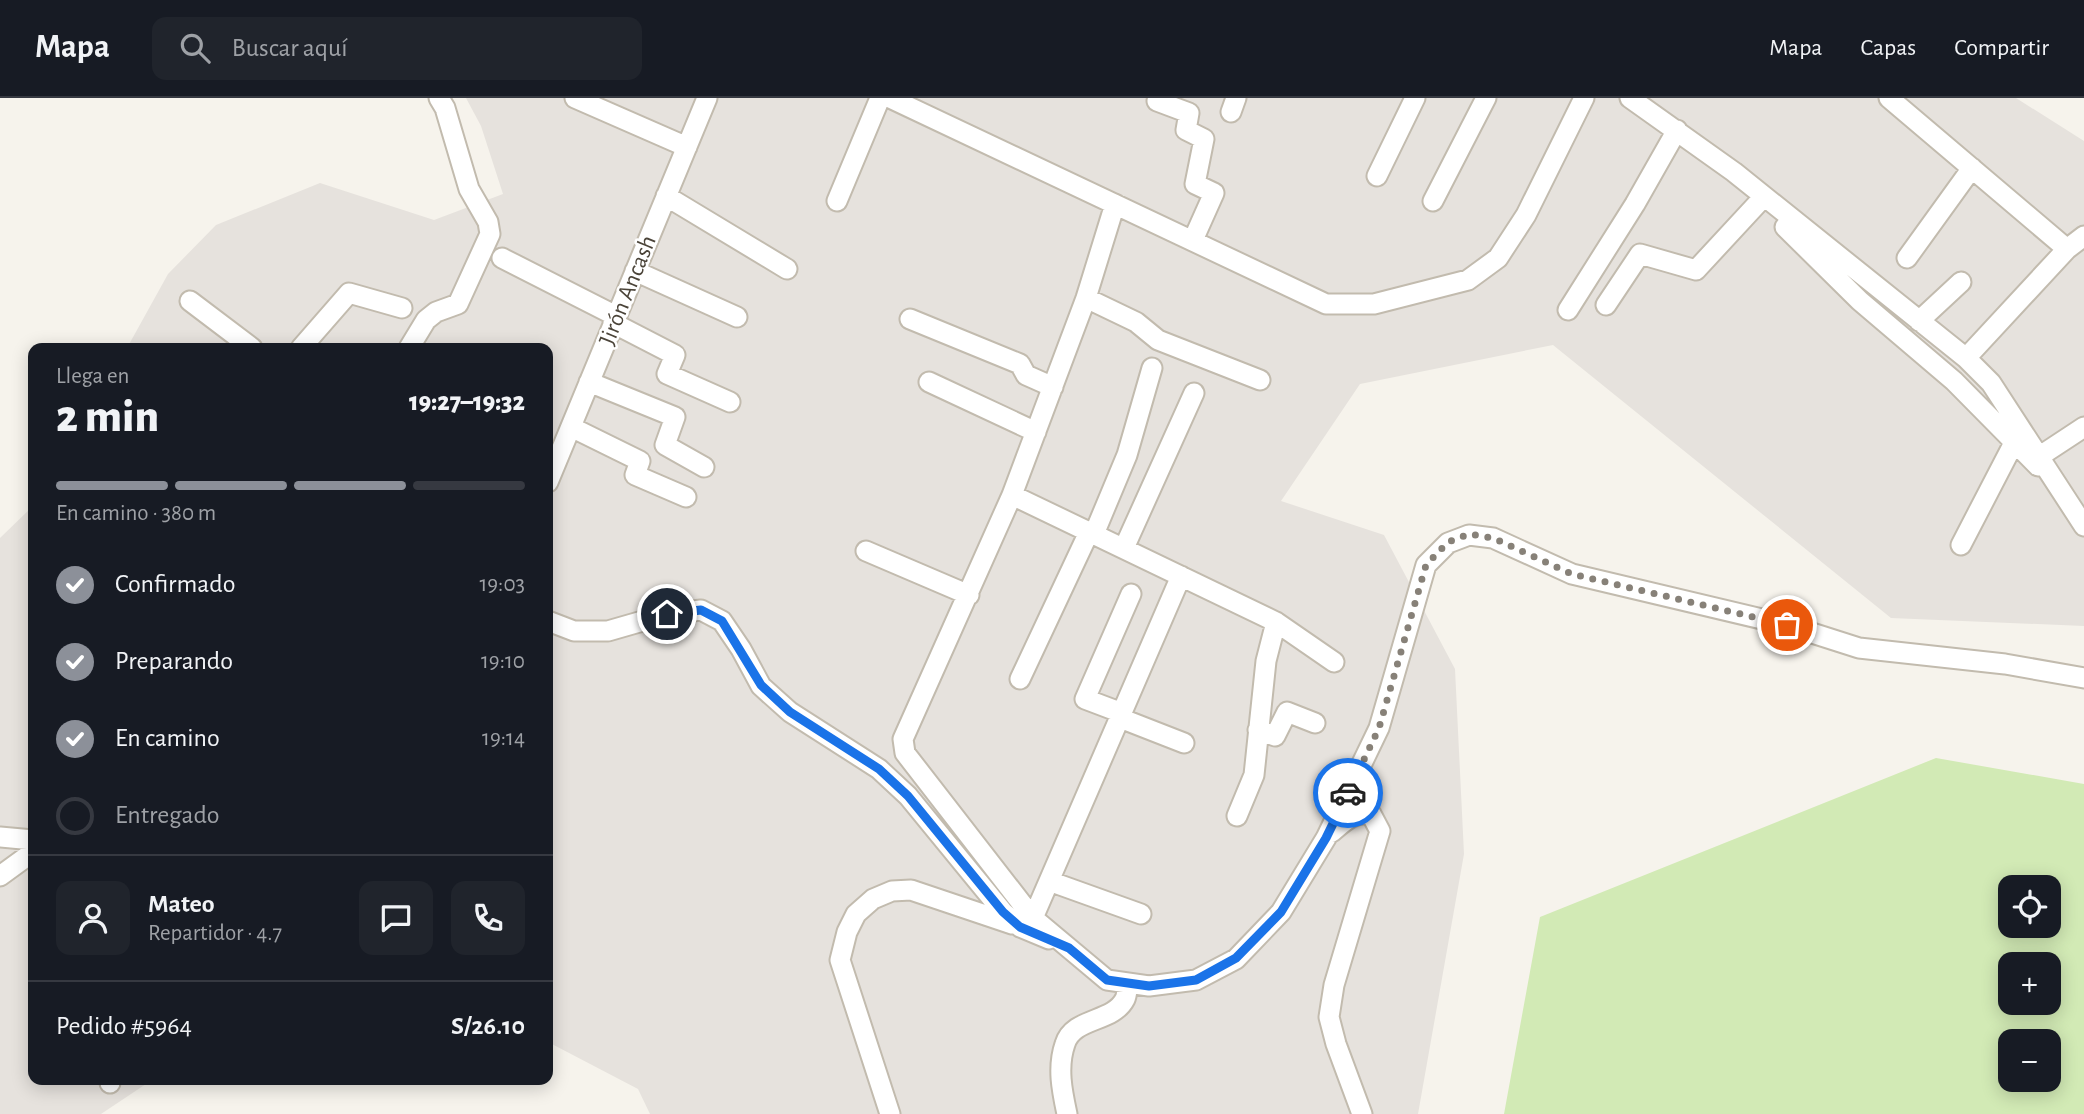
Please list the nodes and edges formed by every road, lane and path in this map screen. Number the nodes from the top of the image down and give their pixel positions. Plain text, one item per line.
1 (439, 98) edge
2 (575, 98) edge
3 (707, 98) edge
4 (889, 98) edge
5 (1415, 98) edge
6 (1486, 98) edge
7 (1584, 98) edge
8 (1630, 98) edge
9 (1889, 98) edge
10 (1157, 101) dead end
11 (926, 106) edge
12 (1677, 130) junction
13 (687, 147) junction
14 (1715, 158) junction
15 (1972, 167) junction
16 (1377, 176) dead end
17 (666, 196) junction
18 (837, 201) dead end
19 (1433, 201) dead end
20 (1759, 202) junction
21 (1115, 204) junction
22 (2084, 236) edge
23 (1193, 240) junction
24 (2067, 249) junction
25 (502, 258) dead end
26 (1907, 258) dead end
27 (787, 269) dead end
28 (635, 271) junction
29 (1961, 282) dead end
30 (1086, 298) junction
31 (190, 301) dead end
32 (1606, 305) dead end
33 (402, 308) dead end
34 (1568, 310) dead end
35 (737, 317) dead end
36 (910, 319) dead end
37 (615, 320) junction
38 (1919, 321) junction
39 (245, 343) edge
40 (305, 343) edge
41 (412, 343) edge
42 (1966, 358) junction
43 (1152, 368) dead end
44 (1261, 380) dead end
45 (589, 382) junction
46 (929, 382) dead end
47 (1053, 387) junction
48 (1194, 393) dead end
49 (730, 402) dead end
50 (570, 427) junction
51 (2084, 427) edge
52 (1035, 432) junction
53 (2017, 436) junction
54 (2040, 456) junction
55 (704, 467) dead end
56 (553, 470) edge
57 (2059, 486) junction
58 (1012, 495) junction
59 (686, 497) dead end
60 (2084, 526) edge
61 (1092, 533) junction
62 (1961, 545) dead end
63 (1124, 548) junction
64 (866, 551) dead end
65 (1181, 576) junction
66 (1131, 594) dead end
67 (969, 595) junction
68 (1276, 622) junction
69 (553, 623) edge
70 (1334, 662) dead end
71 (2084, 678) edge
72 (1020, 679) dead end
73 (1121, 715) junction
74 (1315, 723) dead end
75 (1258, 730) junction
76 (1184, 743) dead end
77 (1237, 816) dead end
78 (0, 838) edge
79 (1326, 838) junction
80 (28, 840) edge
81 (28, 856) edge
82 (0, 876) edge
83 (1049, 881) junction
84 (1141, 914) dead end
85 (1027, 923) junction
86 (1128, 983) junction
87 (890, 1114) edge
88 (1067, 1114) edge
89 (1362, 1114) edge

1 - 41 street
2 - 13 street
3 - 13 street, Jirón Ancash
4 - 11 street
4 - 18 street
5 - 16 street
6 - 19 street
7 - 23 street
8 - 12 street
9 - 15 street
10 - 23 street
11 - 21 street
12 - 14 street
12 - 34 street
13 - 17 street, Jirón Ancash
14 - 20 street
14 - 38 street
15 - 24 street
15 - 26 street
17 - 27 street
17 - 28 street, Jirón Ancash
20 - 32 street
20 - 53 street
21 - 23 street
21 - 30 street
22 - 24 street
24 - 42 street
25 - 37 street
28 - 35 street
28 - 37 street, Jirón Ancash
29 - 38 street
30 - 44 street
30 - 47 street
31 - 39 street
33 - 40 street
36 - 47 street
37 - 45 street, Jirón Ancash
37 - 49 street
38 - 42 street
42 - 53 street
43 - 61 street
45 - 50 street, Jirón Ancash
45 - 55 street
46 - 52 street
47 - 52 street
48 - 63 street
50 - 56 street, Jirón Ancash
50 - 59 street
51 - 54 street
52 - 58 street
53 - 54 street
53 - 57 street
53 - 62 street
54 - 57 street
57 - 60 street
58 - 61 street
58 - 67 street
61 - 63 street
61 - 72 street
63 - 65 street
64 - 67 street
65 - 68 street
65 - 73 street
66 - 73 street
67 - 85 street
68 - 70 street
68 - 75 street
69 - 85 street
71 - 79 street
73 - 76 street
73 - 83 street
74 - 75 street
75 - 77 street
78 - 80 street
79 - 86 street
79 - 89 street
81 - 82 street
83 - 84 street
83 - 85 street
85 - 86 street
85 - 87 street
86 - 88 street

